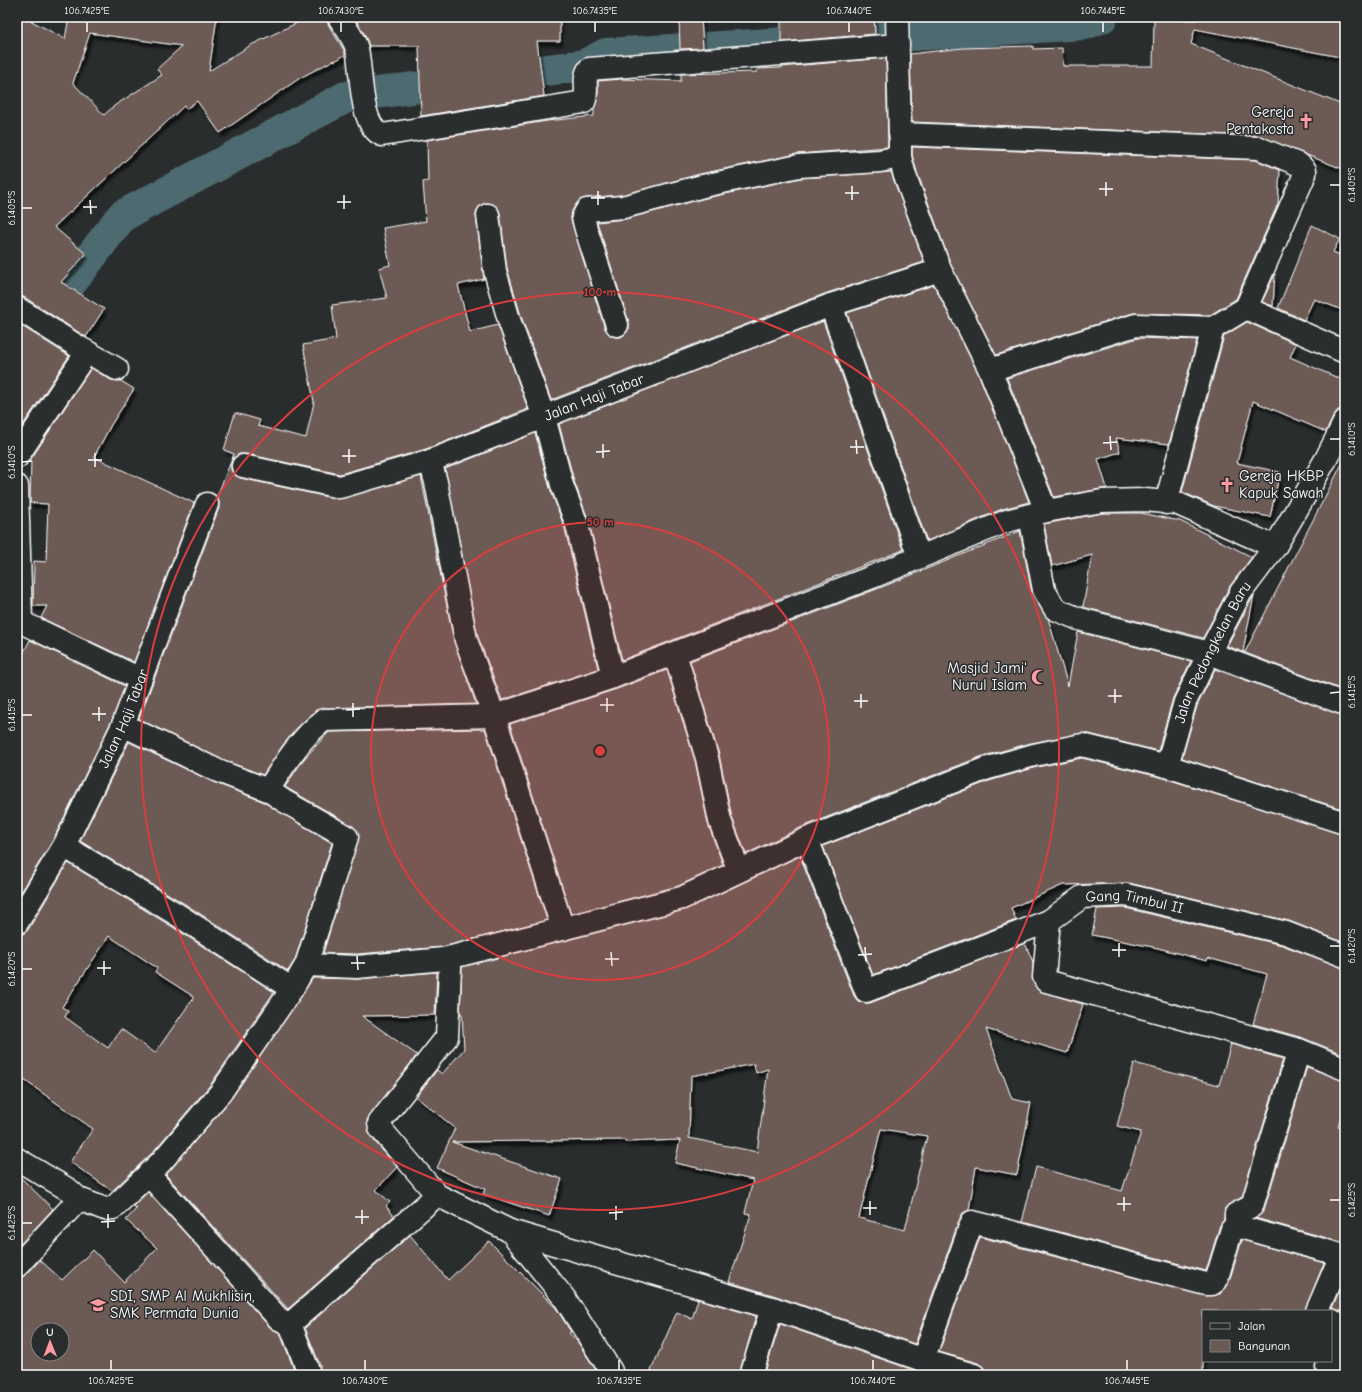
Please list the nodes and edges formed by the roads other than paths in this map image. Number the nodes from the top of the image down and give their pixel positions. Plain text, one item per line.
1 (339, 17) edge
2 (897, 17) edge
3 (898, 44) junction
4 (900, 134) junction
5 (900, 158) junction
6 (488, 215) dead end
7 (940, 270) junction
8 (831, 305) junction
9 (18, 308) edge
10 (1246, 308) junction
11 (617, 325) dead end
12 (1213, 328) junction
13 (82, 349) junction
14 (1345, 352) edge
15 (117, 369) dead end
16 (990, 370) junction
17 (544, 418) junction
18 (1345, 421) edge
19 (17, 457) edge
20 (430, 461) junction
21 (243, 466) dead end
22 (17, 486) edge
23 (1166, 502) junction
24 (207, 504) dead end
25 (1038, 513) junction
26 (1275, 547) junction
27 (919, 557) junction
28 (19, 626) edge
29 (1209, 652) junction
30 (675, 654) junction
31 (613, 677) junction
32 (140, 679) junction
33 (1345, 704) edge
34 (494, 716) junction
35 (123, 725) junction
36 (1167, 766) junction
37 (268, 790) junction
38 (1345, 823) edge
39 (806, 839) junction
40 (64, 846) junction
41 (738, 871) junction
42 (1049, 921) junction
43 (17, 923) edge
44 (563, 929) junction
45 (1345, 956) edge
46 (444, 959) junction
47 (306, 965) junction
48 (292, 989) junction
49 (1299, 1050) junction
50 (1345, 1069) edge
51 (17, 1159) edge
52 (148, 1174) junction
53 (437, 1195) junction
54 (79, 1199) junction
55 (1236, 1226) junction
56 (510, 1231) junction
57 (1343, 1256) edge
58 (17, 1266) edge
59 (772, 1308) junction
60 (1317, 1310) edge
61 (1332, 1321) edge
62 (290, 1324) junction
63 (923, 1360) junction
64 (1331, 1367) edge
65 (305, 1375) edge
66 (607, 1375) edge
67 (751, 1375) edge
68 (974, 1375) edge

1 - 3 street
2 - 3 street
3 - 4 street
4 - 5 street
4 - 10 street
5 - 7 street
5 - 11 street
6 - 17 street
7 - 8 street, Jalan Haji Tabar
7 - 16 street
8 - 17 street, Jalan Haji Tabar
8 - 27 street
9 - 13 street
10 - 12 street
10 - 14 street
12 - 16 street
12 - 23 street
13 - 15 street
13 - 19 street
16 - 25 street
17 - 20 street, Jalan Haji Tabar
17 - 31 street
18 - 26 street, Jalan Pedongkelan Baru
20 - 21 street, Jalan Haji Tabar
20 - 34 street
22 - 28 street
23 - 25 street
23 - 26 street
24 - 32 street, Jalan Haji Tabar
25 - 27 street
25 - 29 street
26 - 29 street, Jalan Pedongkelan Baru
27 - 30 street
28 - 32 street
29 - 33 street
29 - 36 street, Jalan Pedongkelan Baru
30 - 31 street
30 - 41 street
31 - 34 street
32 - 35 street, Jalan Haji Tabar
34 - 37 street
34 - 44 street
35 - 37 street
35 - 40 street, Jalan Haji Tabar
36 - 38 street
36 - 39 street
37 - 47 street
39 - 41 street
39 - 42 street, Gang Timbul II
40 - 43 street, Jalan Haji Tabar
40 - 48 street
41 - 44 street
42 - 45 street, Gang Timbul II
42 - 49 street
44 - 46 street
46 - 47 street
46 - 53 street
47 - 48 street
48 - 52 street
49 - 50 street
49 - 55 street
51 - 54 street
52 - 54 street
52 - 62 street
53 - 56 street
53 - 62 street
54 - 58 street
55 - 57 street
55 - 63 street
56 - 59 street
56 - 66 street
57 - 60 street
59 - 63 street
59 - 67 street
61 - 64 street
62 - 65 street
63 - 68 street

